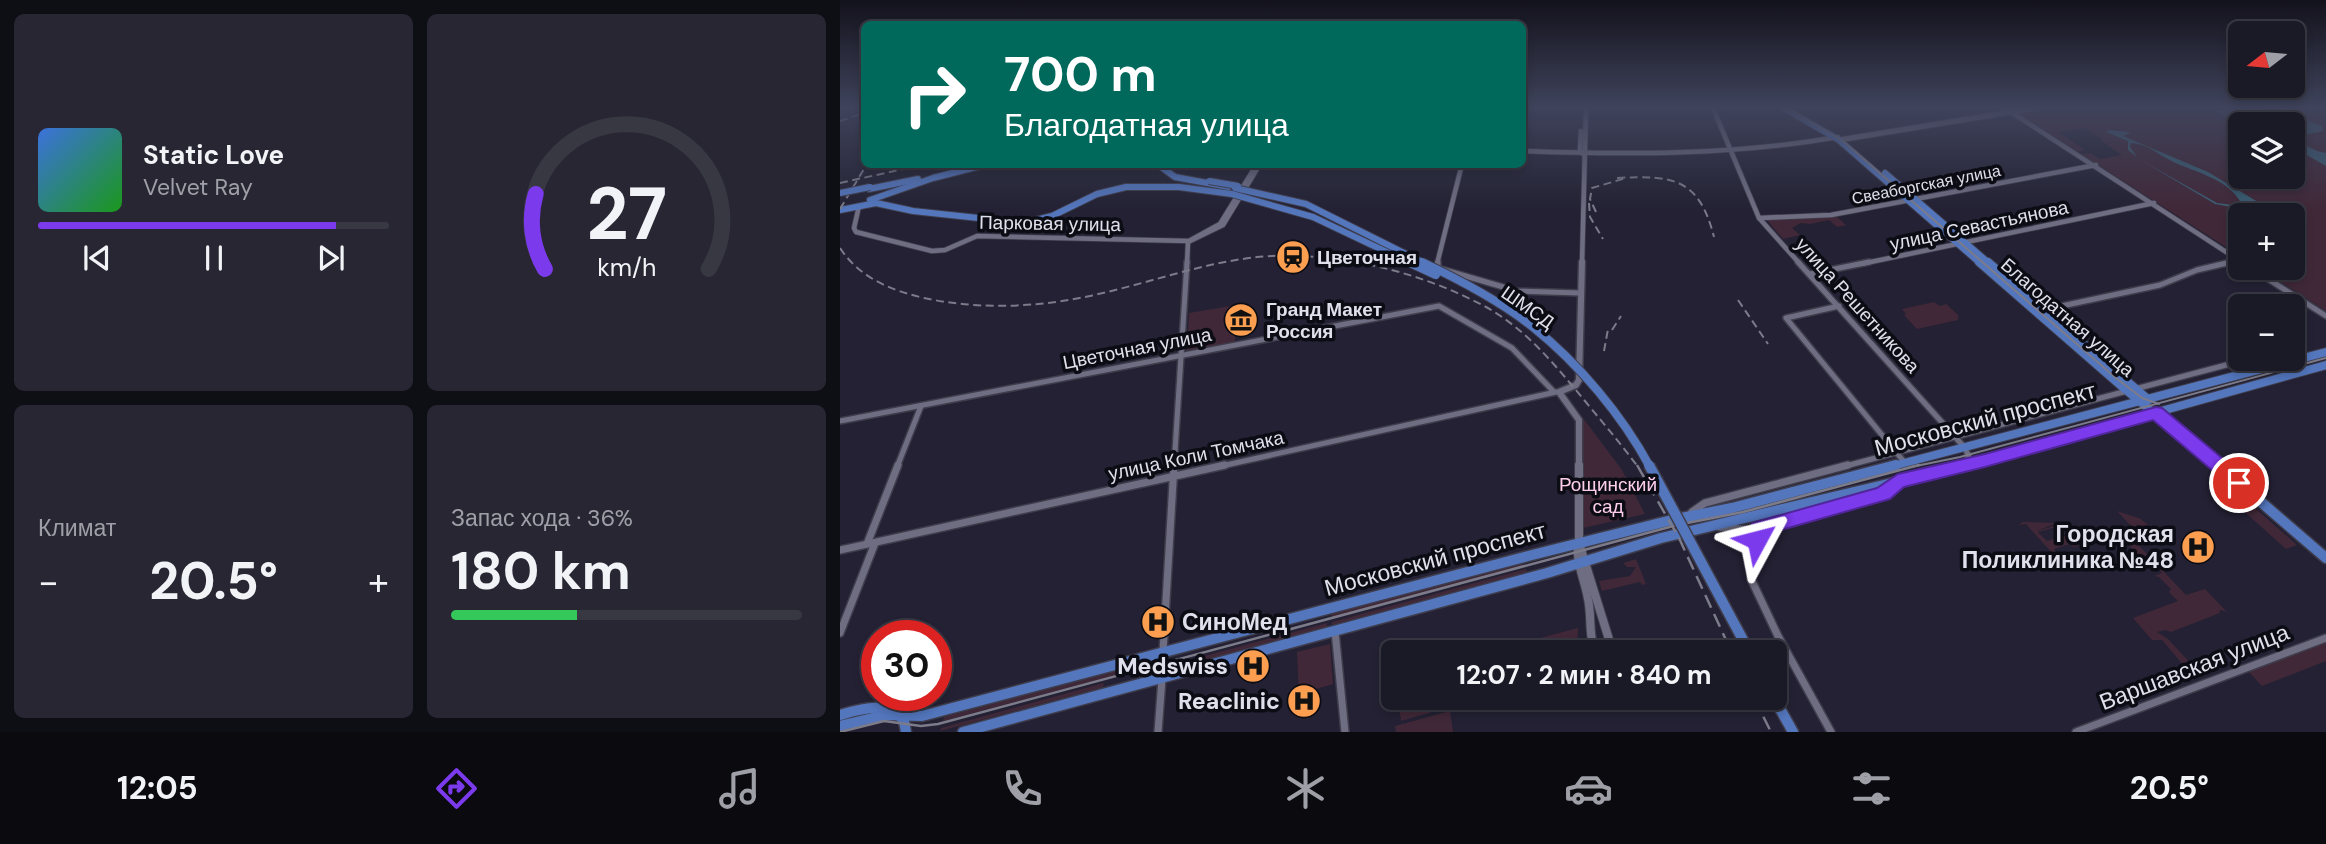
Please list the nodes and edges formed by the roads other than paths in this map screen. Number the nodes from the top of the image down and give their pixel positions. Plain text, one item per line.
1 (1583, 142) edge
2 (1726, 142) edge
3 (1817, 142) edge
4 (1845, 142) edge
5 (2058, 142) edge
6 (1730, 150) junction
7 (1526, 152) edge
8 (1583, 153) junction
9 (2094, 165) junction
10 (953, 168) edge
11 (970, 168) edge
12 (973, 168) edge
13 (1166, 168) edge
14 (1255, 168) edge
15 (1461, 168) edge
16 (869, 188) junction
17 (840, 194) edge
18 (1911, 200) junction
19 (2153, 203) junction
20 (851, 208) edge
21 (1759, 218) junction
22 (1189, 241) junction
23 (1961, 243) junction
24 (2228, 252) edge
25 (2228, 263) edge
26 (1810, 274) junction
27 (2272, 280) edge
28 (2009, 285) junction
29 (1580, 293) junction
30 (1839, 306) junction
31 (2043, 310) junction
32 (2326, 314) edge
33 (2326, 352) edge
34 (1181, 356) junction
35 (2305, 357) edge
36 (2228, 365) edge
37 (2326, 365) edge
38 (2252, 371) edge
39 (2131, 390) junction
40 (1556, 392) junction
41 (2143, 400) junction
42 (920, 406) junction
43 (2159, 412) junction
44 (840, 421) edge
45 (1956, 437) junction
46 (1965, 448) junction
47 (1897, 453) junction
48 (1905, 463) junction
49 (1959, 467) junction
50 (1174, 476) junction
51 (1804, 477) junction
52 (1898, 481) junction
53 (1820, 484) junction
54 (1676, 519) junction
55 (1713, 525) junction
56 (1758, 528) junction
57 (1746, 531) junction
58 (1755, 542) junction
59 (1579, 543) junction
60 (871, 544) junction
61 (840, 551) edge
62 (2326, 551) edge
63 (2326, 558) edge
64 (1582, 562) junction
65 (1559, 569) junction
66 (1584, 579) junction
67 (1335, 631) junction
68 (840, 632) edge
69 (2326, 638) edge
70 (1592, 640) edge
71 (1609, 640) edge
72 (1741, 640) edge
73 (1741, 640) edge
74 (1163, 652) junction
75 (1162, 678) junction
76 (1779, 710) edge
77 (898, 714) junction
78 (840, 715) edge
79 (840, 726) edge
80 (906, 732) edge
81 (963, 732) edge
82 (1158, 732) edge
83 (1345, 732) edge
84 (1791, 732) edge
85 (1831, 732) edge
86 (2076, 732) edge

1 - 8 street
2 - 6 street, улица Решетникова
3 - 6 street
4 - 18 main road, Благодатная улица
5 - 9 street
6 - 8 street
6 - 21 street, улица Решетникова
7 - 8 street
8 - 29 street
9 - 18 street, Свеаборгская улица
9 - 19 street
10 - 16 main road
11 - 16 main road
12 - 20 main road
13 - 72 main road, ШМСД, bridge
14 - 22 street
15 - 29 street
16 - 17 main road, bridge
18 - 21 street, Свеаборгская улица
18 - 23 main road, Благодатная улица
19 - 23 street, улица Севастьянова
19 - 24 street
20 - 22 street, Парковая улица
20 - 73 main road, ШМСД, bridge
21 - 26 street, улица Решетникова
22 - 34 street
23 - 26 street, улица Севастьянова
23 - 28 main road, Благодатная улица
25 - 31 street
26 - 30 street, улица Решетникова
27 - 32 street
28 - 31 main road, Благодатная улица
28 - 39 main road, Благодатная улица
29 - 40 street
30 - 45 street, улица Решетникова
30 - 47 street
31 - 39 main road, Благодатная улица
33 - 35 main road, Московский проспект
34 - 40 street, Цветочная улица
34 - 42 street, Цветочная улица
34 - 50 street
36 - 39 street
37 - 43 main road, Московский проспект
38 - 41 main road, Московский проспект
39 - 41 main road, Благодатная улица
39 - 45 street
40 - 50 street, улица Коли Томчака
40 - 59 street
41 - 43 main road, Благодатная улица
41 - 46 main road, Московский проспект
42 - 44 street, Цветочная улица
42 - 60 street
43 - 49 main road, Московский проспект
43 - 62 main road, Благодатная улица
43 - 63 main road, Благодатная улица
45 - 46 street, улица Решетникова
45 - 47 street
46 - 48 main road, Московский проспект
46 - 49 street
47 - 48 street
47 - 51 street
48 - 53 main road, Московский проспект
49 - 52 main road, Московский проспект
50 - 60 street, улица Коли Томчака
50 - 74 street
51 - 53 street
51 - 54 street
52 - 55 main road, Московский проспект
52 - 56 street, Московский проспект
53 - 54 main road, Московский проспект
54 - 59 main road, Московский проспект
55 - 57 street, Московский проспект
55 - 64 main road, Московский проспект
56 - 57 street, Московский проспект
56 - 58 street
57 - 58 street
58 - 85 street
59 - 64 street
59 - 74 main road, Московский проспект
60 - 61 street, улица Коли Томчака
60 - 68 street
64 - 65 main road, Московский проспект
64 - 66 street
64 - 71 street
65 - 66 street
65 - 67 main road, Московский проспект
66 - 70 street
67 - 75 main road, Московский проспект
67 - 83 street
69 - 86 street, Варшавская улица
74 - 77 main road, Московский проспект
75 - 81 main road, Московский проспект
75 - 82 street
76 - 84 main road
77 - 78 main road
77 - 79 main road, Московский проспект
77 - 80 main road

